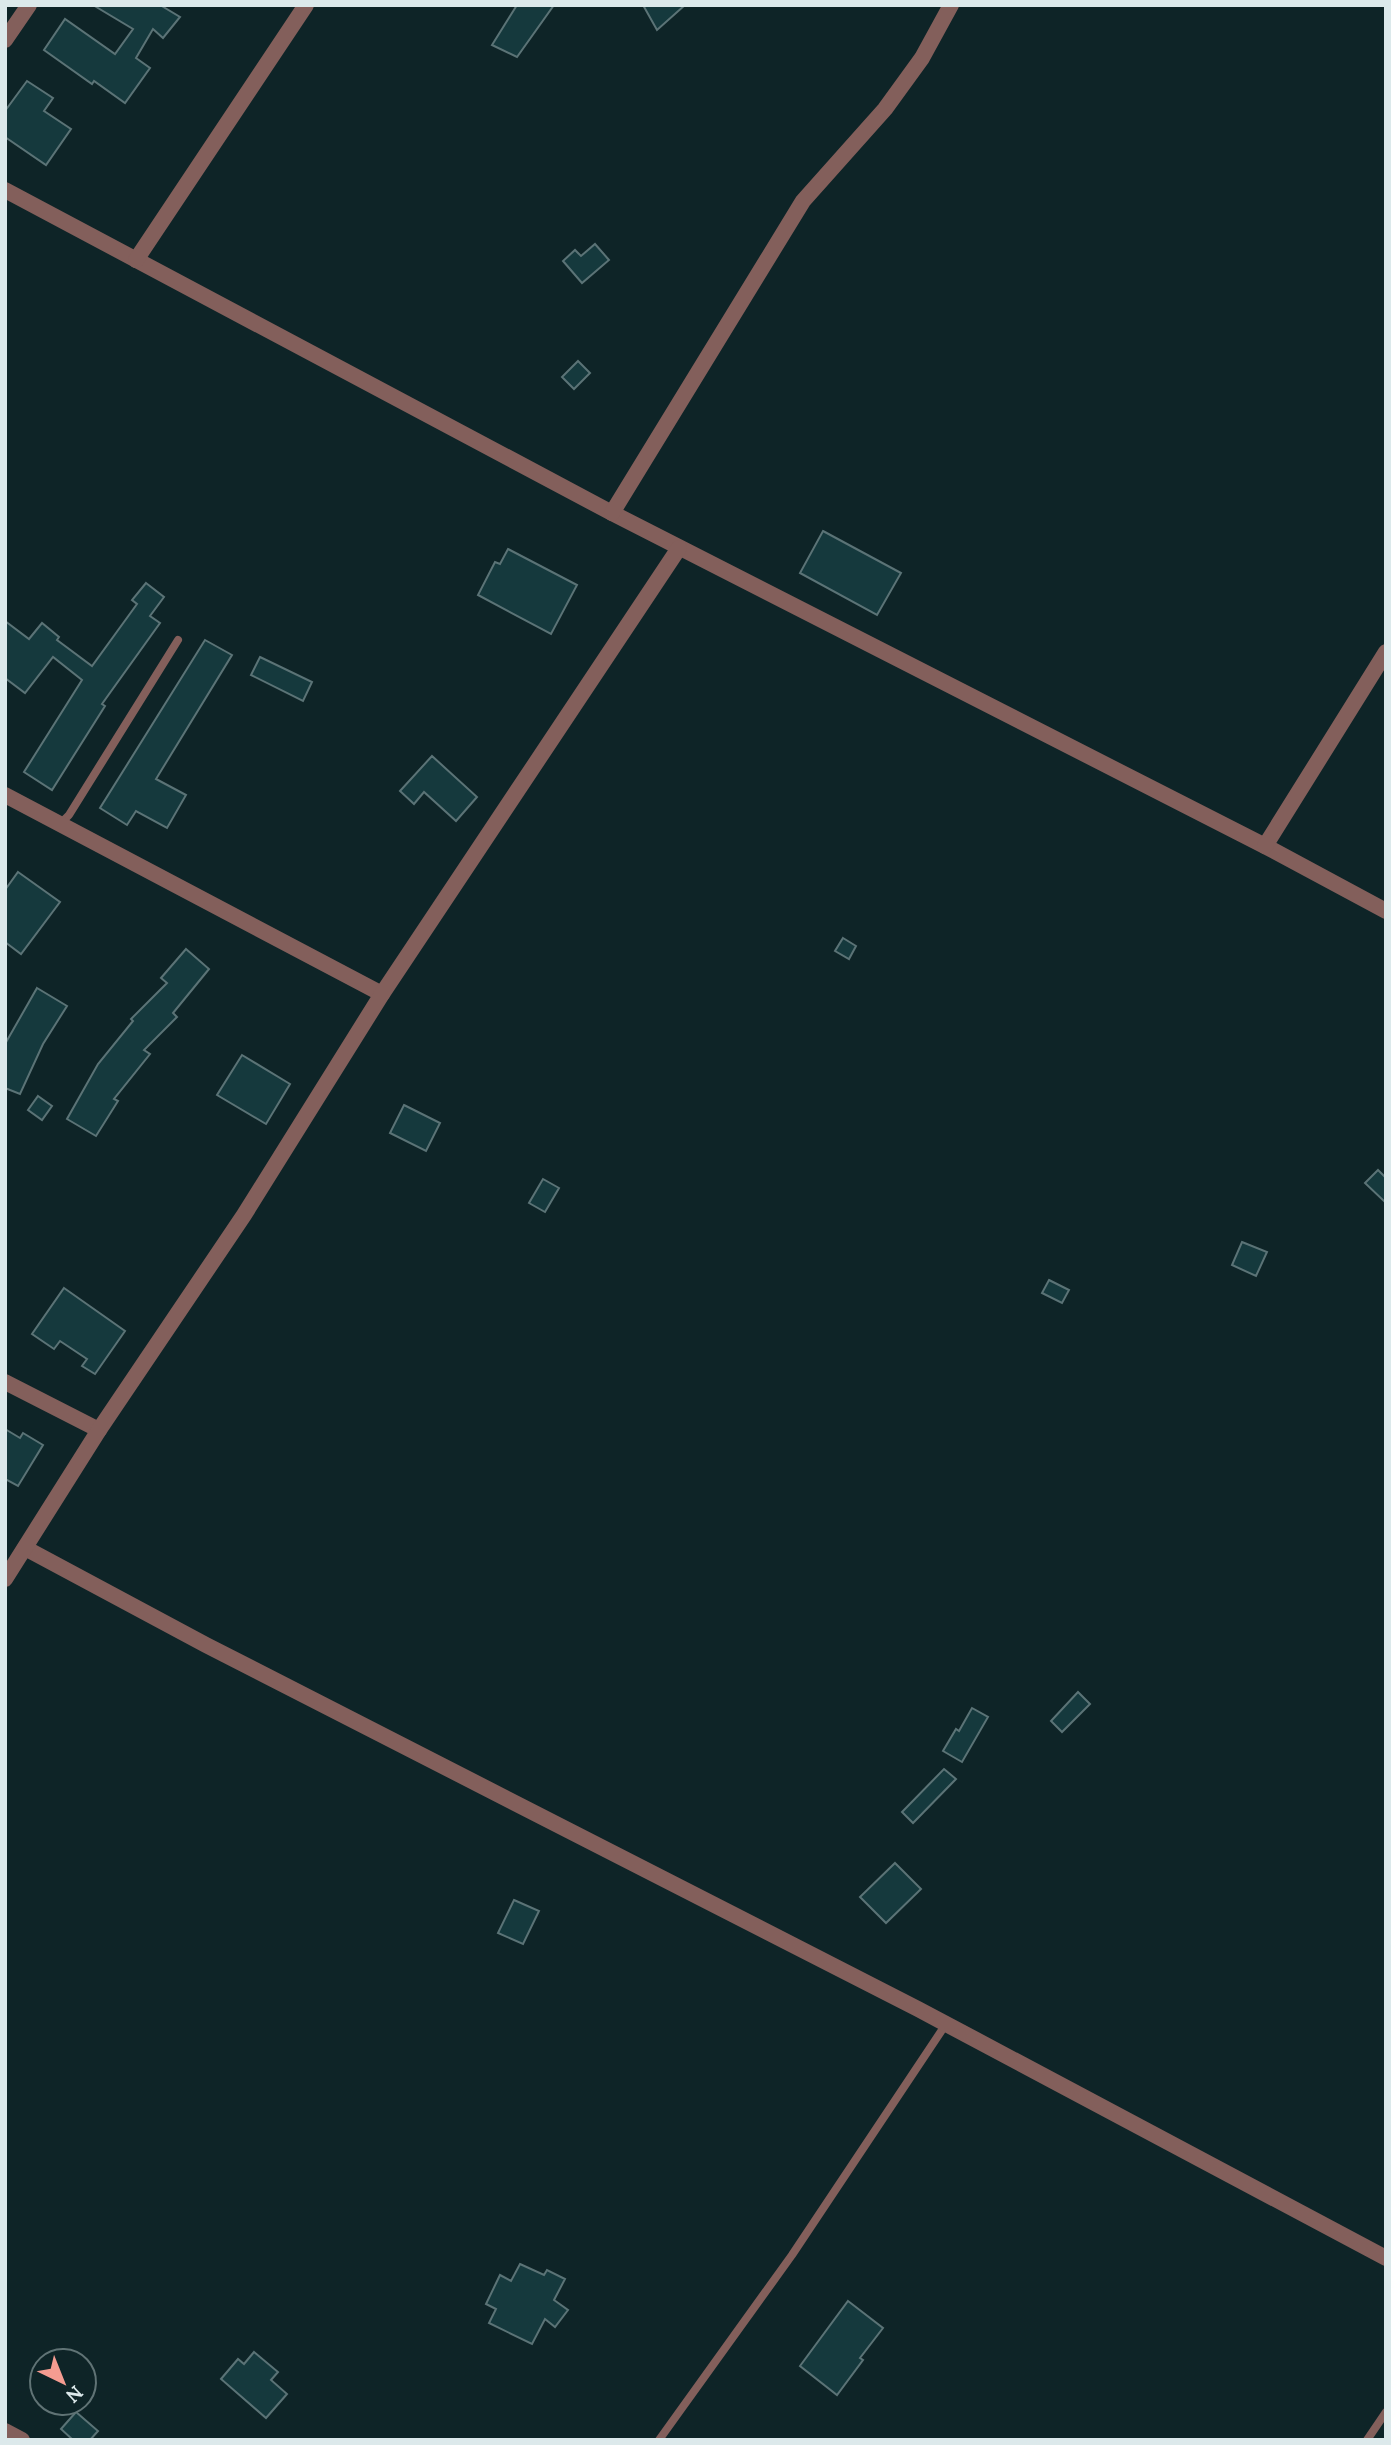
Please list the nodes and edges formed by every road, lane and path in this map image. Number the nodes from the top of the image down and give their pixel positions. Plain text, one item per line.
1 (29, 5) edge
2 (306, 5) edge
3 (951, 5) edge
4 (5, 40) edge
5 (5, 190) edge
6 (136, 260) junction
7 (612, 513) junction
8 (680, 548) junction
9 (178, 640) dead end
10 (1386, 652) edge
11 (5, 794) edge
12 (61, 824) junction
13 (1265, 846) junction
14 (1386, 911) edge
15 (382, 994) junction
16 (5, 1382) edge
17 (99, 1430) junction
18 (25, 1548) junction
19 (5, 1578) edge
20 (946, 2024) junction
21 (1386, 2258) edge
22 (1386, 2412) edge
23 (5, 2431) edge
24 (22, 2440) edge
25 (659, 2440) edge
26 (1367, 2440) edge

1 - 4 street
2 - 6 street
3 - 7 street
5 - 6 street
6 - 7 street
7 - 8 street
8 - 13 street
8 - 15 street
9 - 12 lane
10 - 13 street
11 - 12 street
12 - 15 street
13 - 14 street
15 - 17 street
16 - 17 street
17 - 18 street
18 - 19 street
18 - 20 street
20 - 21 street
20 - 25 lane
22 - 26 lane
23 - 24 street

